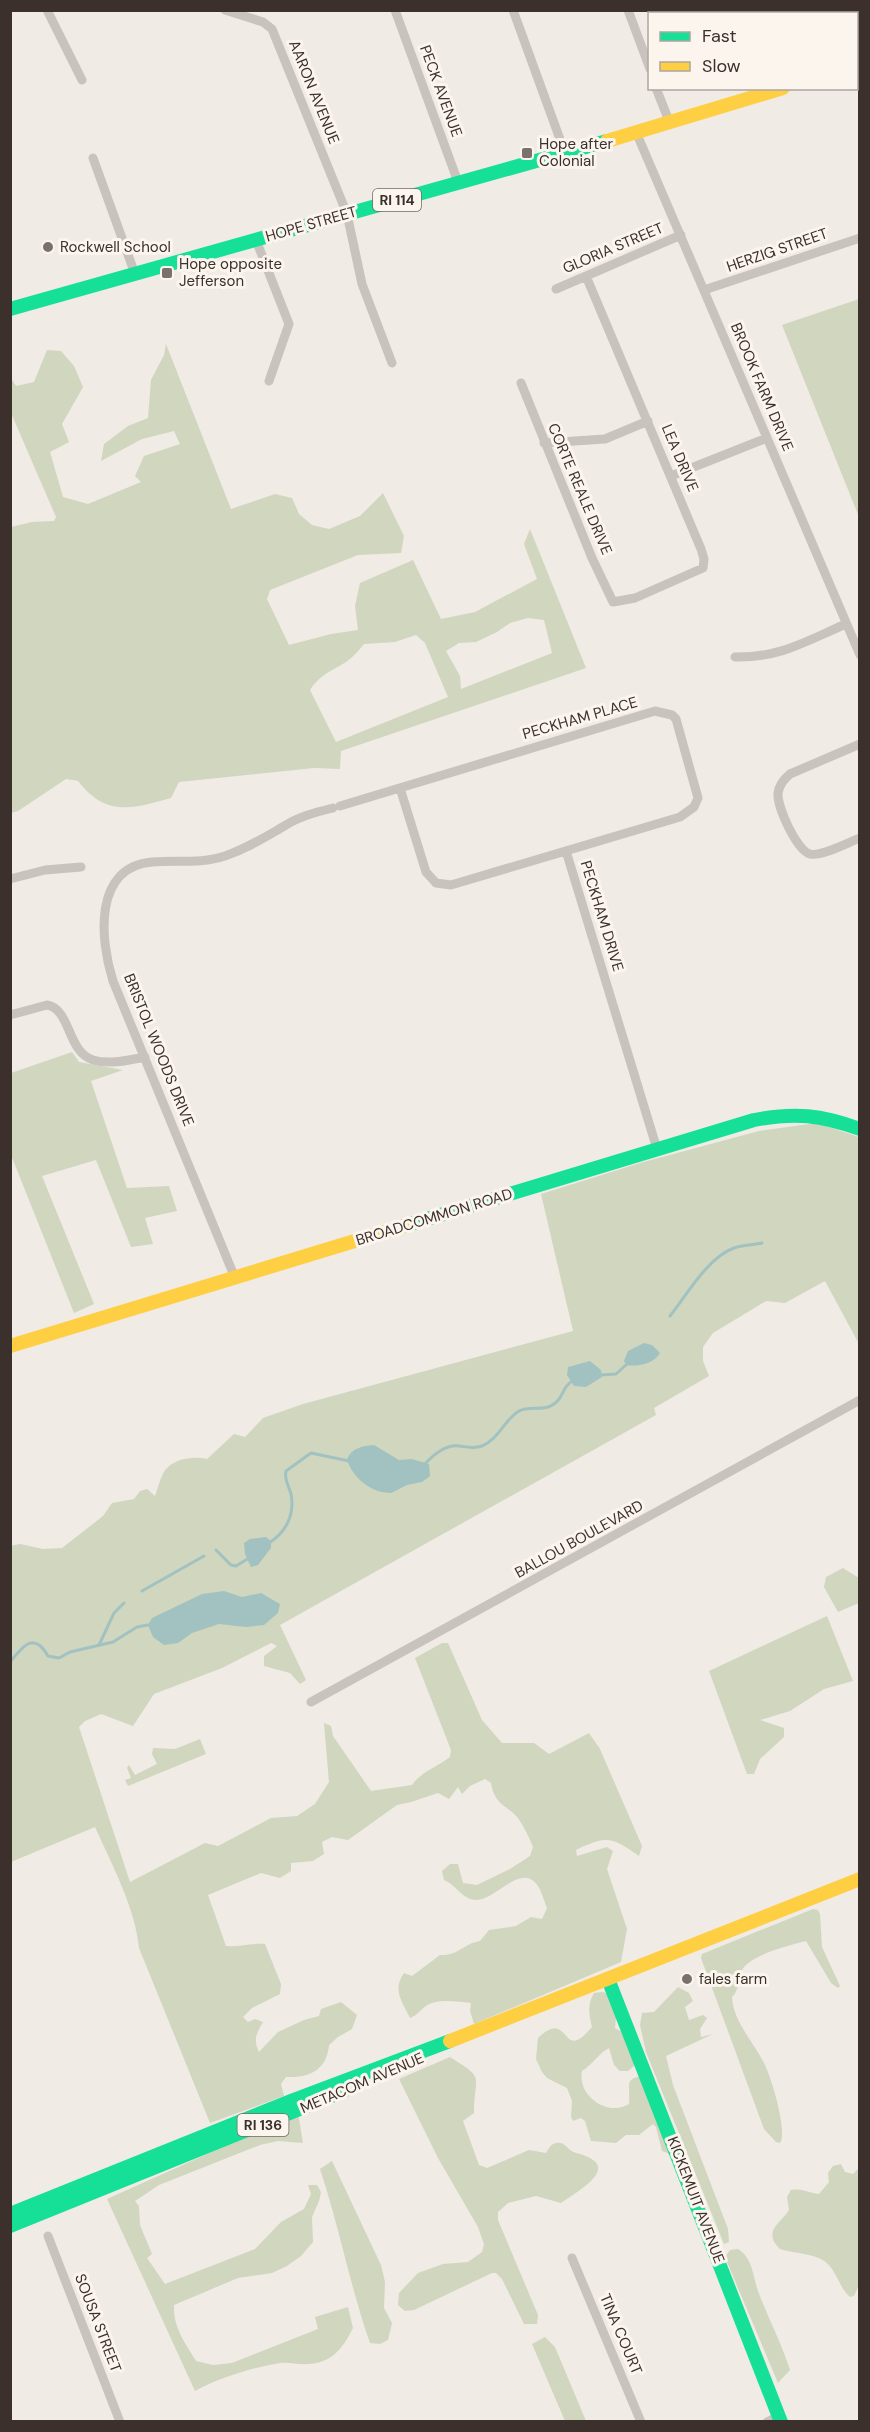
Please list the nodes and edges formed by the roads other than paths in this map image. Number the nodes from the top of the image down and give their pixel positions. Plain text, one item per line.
1 (47, 10) edge
2 (225, 10) edge
3 (395, 10) edge
4 (513, 10) edge
5 (628, 10) edge
6 (648, 64) edge
7 (82, 80) dead end
8 (658, 90) edge
9 (776, 90) edge
10 (669, 122) junction
11 (636, 132) junction
12 (565, 153) junction
13 (93, 158) dead end
14 (458, 182) junction
15 (347, 214) junction
16 (681, 235) junction
17 (860, 238) edge
18 (256, 240) junction
19 (135, 274) junction
20 (586, 276) junction
21 (556, 289) dead end
22 (704, 290) junction
23 (10, 309) edge
24 (392, 363) dead end
25 (269, 381) dead end
26 (521, 383) dead end
27 (648, 421) junction
28 (767, 438) junction
29 (544, 443) junction
30 (671, 476) junction
31 (617, 603) joint
32 (846, 624) junction
33 (860, 655) edge
34 (735, 657) dead end
35 (860, 744) edge
36 (400, 788) junction
37 (337, 807) joint
38 (860, 837) edge
39 (566, 851) junction
40 (81, 867) dead end
41 (10, 879) edge
42 (10, 1015) edge
43 (146, 1058) junction
44 (860, 1129) edge
45 (657, 1149) junction
46 (235, 1278) junction
47 (10, 1346) edge
48 (860, 1400) edge
49 (311, 1702) dead end
50 (860, 1879) edge
51 (608, 1978) junction
52 (512, 2017) junction
53 (10, 2214) edge
54 (10, 2226) edge
55 (48, 2236) dead end
56 (572, 2258) dead end
57 (776, 2420) edge
58 (120, 2421) edge
59 (641, 2421) edge

1 - 7 street
2 - 15 street, AARON AVENUE
3 - 14 street, PECK AVENUE
4 - 12 street
5 - 6 street
8 - 10 street
9 - 10 main road, HOPE STREET / RI 114
10 - 11 main road, HOPE STREET / RI 114
11 - 12 main road, HOPE STREET / RI 114
11 - 16 street, BROOK FARM DRIVE
12 - 14 main road, HOPE STREET / RI 114
13 - 19 street
14 - 15 main road, HOPE STREET / RI 114
15 - 18 main road, HOPE STREET / RI 114
15 - 24 street, AARON AVENUE
16 - 20 street, GLORIA STREET
16 - 22 street, BROOK FARM DRIVE
17 - 22 street, HERZIG STREET
18 - 19 main road, HOPE STREET / RI 114
18 - 25 street
19 - 23 main road, HOPE STREET / RI 114
20 - 21 street, GLORIA STREET
20 - 27 street, LEA DRIVE
22 - 28 street, BROOK FARM DRIVE
26 - 29 street, CORTE REALE DRIVE
27 - 29 street
27 - 30 street, LEA DRIVE
28 - 30 street
28 - 32 street, BROOK FARM DRIVE
29 - 31 street, CORTE REALE DRIVE
30 - 31 street, LEA DRIVE
32 - 33 street, BROOK FARM DRIVE
32 - 34 street
35 - 38 street
36 - 37 street, PECKHAM PLACE
36 - 39 street, PECKHAM DRIVE
36 - 39 street, PECKHAM PLACE
37 - 43 street, BRISTOL WOODS DRIVE
39 - 45 street, PECKHAM DRIVE
40 - 41 street
42 - 43 street
43 - 46 street, BRISTOL WOODS DRIVE
44 - 45 main road, BROADCOMMON ROAD
45 - 46 main road, BROADCOMMON ROAD
46 - 47 main road, BROADCOMMON ROAD
48 - 49 street, BALLOU BOULEVARD
50 - 51 main road, METACOM AVENUE / RI 136
51 - 52 main road, METACOM AVENUE / RI 136
51 - 57 main road, KICKEMUIT AVENUE
52 - 53 main road, METACOM AVENUE / RI 136
52 - 54 main road, METACOM AVENUE / RI 136
55 - 58 street, SOUSA STREET
56 - 59 street, TINA COURT

